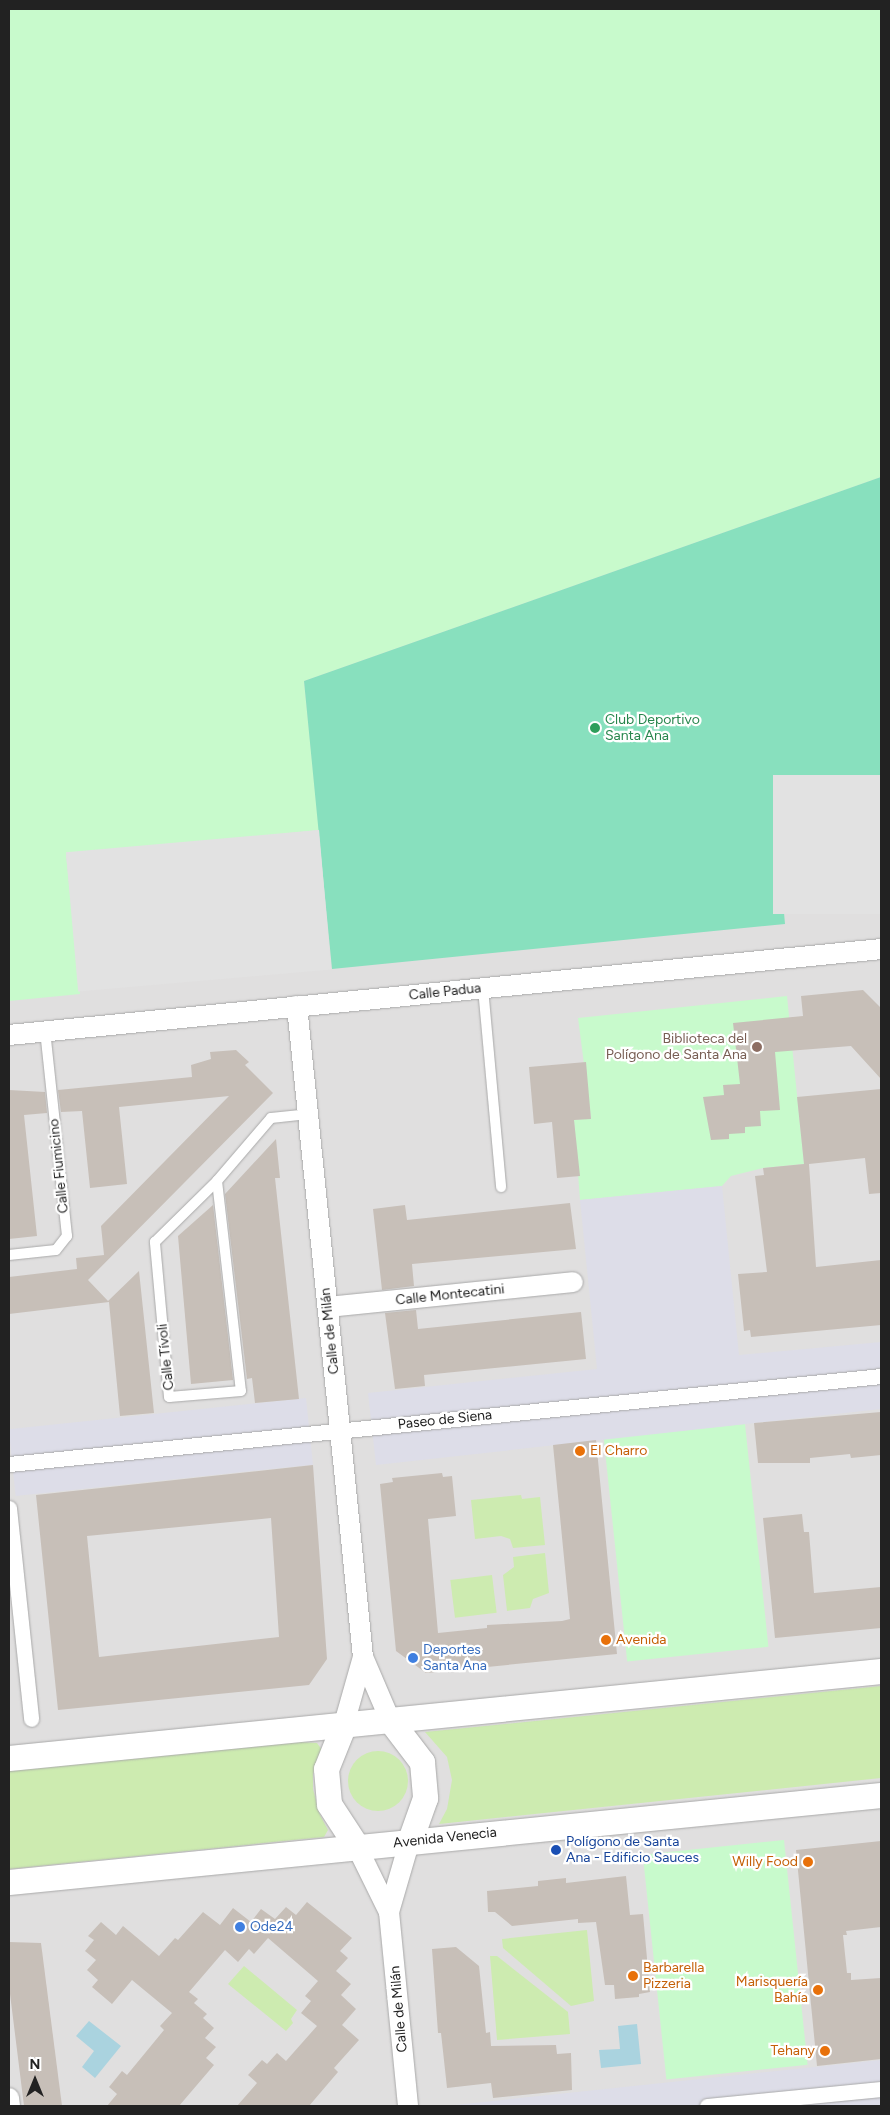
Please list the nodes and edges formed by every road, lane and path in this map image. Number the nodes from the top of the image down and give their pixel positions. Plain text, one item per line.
1 (881, 949) edge
2 (482, 988) junction
3 (298, 1006) junction
4 (45, 1031) junction
5 (9, 1034) edge
6 (308, 1114) junction
7 (217, 1181) junction
8 (501, 1187) dead end
9 (9, 1255) edge
10 (573, 1282) dead end
11 (328, 1307) junction
12 (881, 1376) edge
13 (340, 1431) junction
14 (9, 1464) edge
15 (9, 1508) edge
16 (363, 1657) junction
17 (881, 1671) edge
18 (31, 1719) dead end
19 (390, 1720) junction
20 (344, 1724) junction
21 (9, 1758) edge
22 (881, 1795) edge
23 (409, 1843) junction
24 (357, 1847) junction
25 (9, 1882) edge
26 (389, 1912) junction
27 (881, 2089) edge
28 (9, 2098) edge
29 (10, 2106) edge
30 (408, 2106) edge
31 (707, 2106) edge

1 - 2 street, Calle Padua
2 - 3 street, Calle Padua
2 - 8 lane
3 - 4 street, Calle Padua
3 - 6 street, Calle de Milán
4 - 5 street, Calle Padua
4 - 9 lane, Calle Fiumicino
6 - 7 lane, Calle Tívoli
6 - 11 street, Calle de Milán
7 - 7 lane, Calle Tívoli
10 - 11 street, Calle Montecatini
11 - 13 street, Calle de Milán
12 - 13 street, Paseo de Siena
13 - 14 street, Paseo de Siena
13 - 16 street, Calle de Milán
15 - 18 street
16 - 19 street, Calle de Milán
16 - 20 street, Calle de Milán
17 - 19 street
19 - 20 street
19 - 23 street
20 - 21 street
20 - 24 street
22 - 23 street, Avenida Venecia
23 - 24 street, Avenida Venecia
23 - 26 street, Calle de Milán
24 - 25 street, Avenida Venecia
24 - 26 street, Calle de Milán
26 - 30 street, Calle de Milán
27 - 31 street
28 - 29 street

